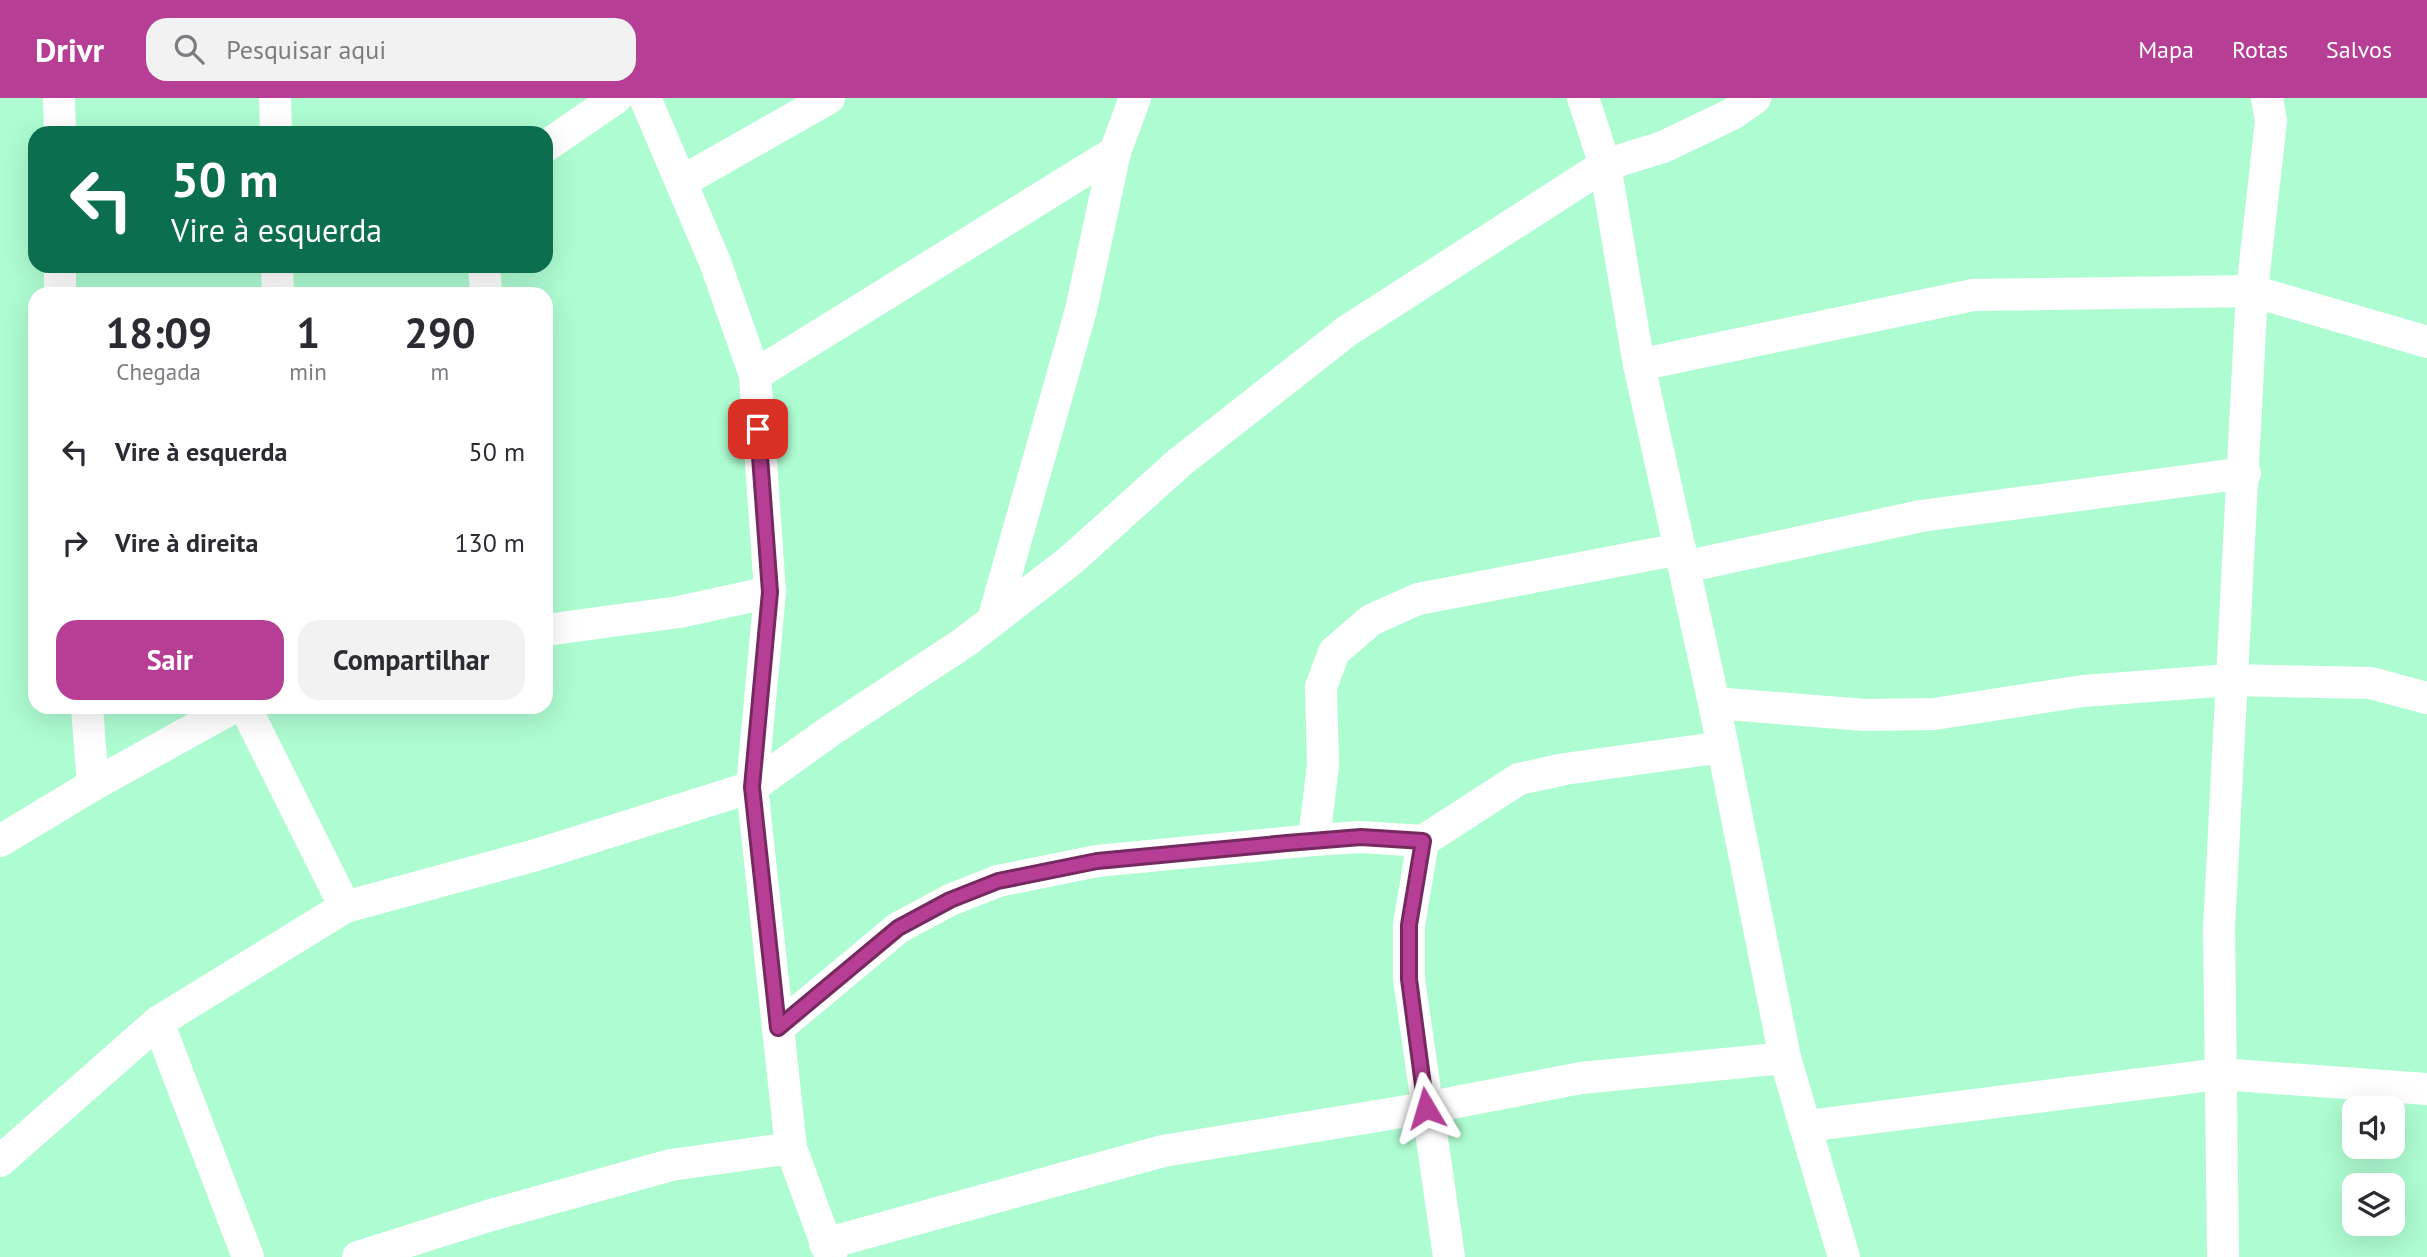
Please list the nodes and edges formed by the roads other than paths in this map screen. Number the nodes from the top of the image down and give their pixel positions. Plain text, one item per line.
1 (59, 98) edge
2 (275, 98) edge
3 (615, 98) edge
4 (645, 98) edge
5 (829, 98) edge
6 (1135, 98) edge
7 (1583, 98) edge
8 (1755, 98) edge
9 (2267, 98) edge
10 (60, 126) edge
11 (276, 126) edge
12 (553, 141) edge
13 (1115, 152) junction
14 (1605, 165) junction
15 (682, 181) junction
16 (2252, 291) junction
17 (2427, 342) edge
18 (1639, 365) junction
19 (755, 375) junction
20 (2245, 473) junction
21 (1682, 558) junction
22 (770, 592) junction
23 (993, 620) junction
24 (553, 629) edge
25 (2231, 680) junction
26 (2427, 698) edge
27 (1714, 704) junction
28 (88, 714) edge
29 (221, 714) edge
30 (248, 714) edge
31 (1723, 747) junction
32 (93, 785) junction
33 (752, 787) junction
34 (0, 841) edge
35 (1314, 841) junction
36 (1423, 841) junction
37 (345, 907) junction
38 (158, 1022) junction
39 (778, 1028) junction
40 (1786, 1058) junction
41 (2220, 1074) junction
42 (2427, 1089) edge
43 (1426, 1108) junction
44 (1807, 1126) junction
45 (791, 1148) junction
46 (0, 1161) edge
47 (828, 1251) edge
48 (248, 1257) edge
49 (358, 1257) edge
50 (1449, 1257) edge
51 (1844, 1257) edge
52 (2223, 1257) edge

1 - 10 street
2 - 11 street
3 - 12 street
4 - 15 street
5 - 15 street
6 - 13 street
7 - 14 street
8 - 14 street
9 - 16 street
13 - 19 street
13 - 23 street
14 - 18 street
14 - 23 street
15 - 19 street
16 - 17 street
16 - 18 street
16 - 20 street
18 - 21 street
19 - 22 street
20 - 21 street
20 - 25 street
21 - 27 street
21 - 35 street
22 - 24 street
22 - 33 street
23 - 33 street
25 - 26 street
25 - 27 street
25 - 41 street
27 - 31 street
28 - 32 street
29 - 32 street
30 - 37 street
31 - 36 street
31 - 40 street
32 - 34 street
33 - 37 street
33 - 39 street
35 - 36 street
35 - 39 street
36 - 43 street
37 - 38 street
38 - 46 street
38 - 48 street
39 - 45 street
40 - 43 street
40 - 44 street
41 - 42 street
41 - 44 street
41 - 52 street
43 - 47 street
43 - 50 street
44 - 51 street
45 - 47 street
45 - 49 street

